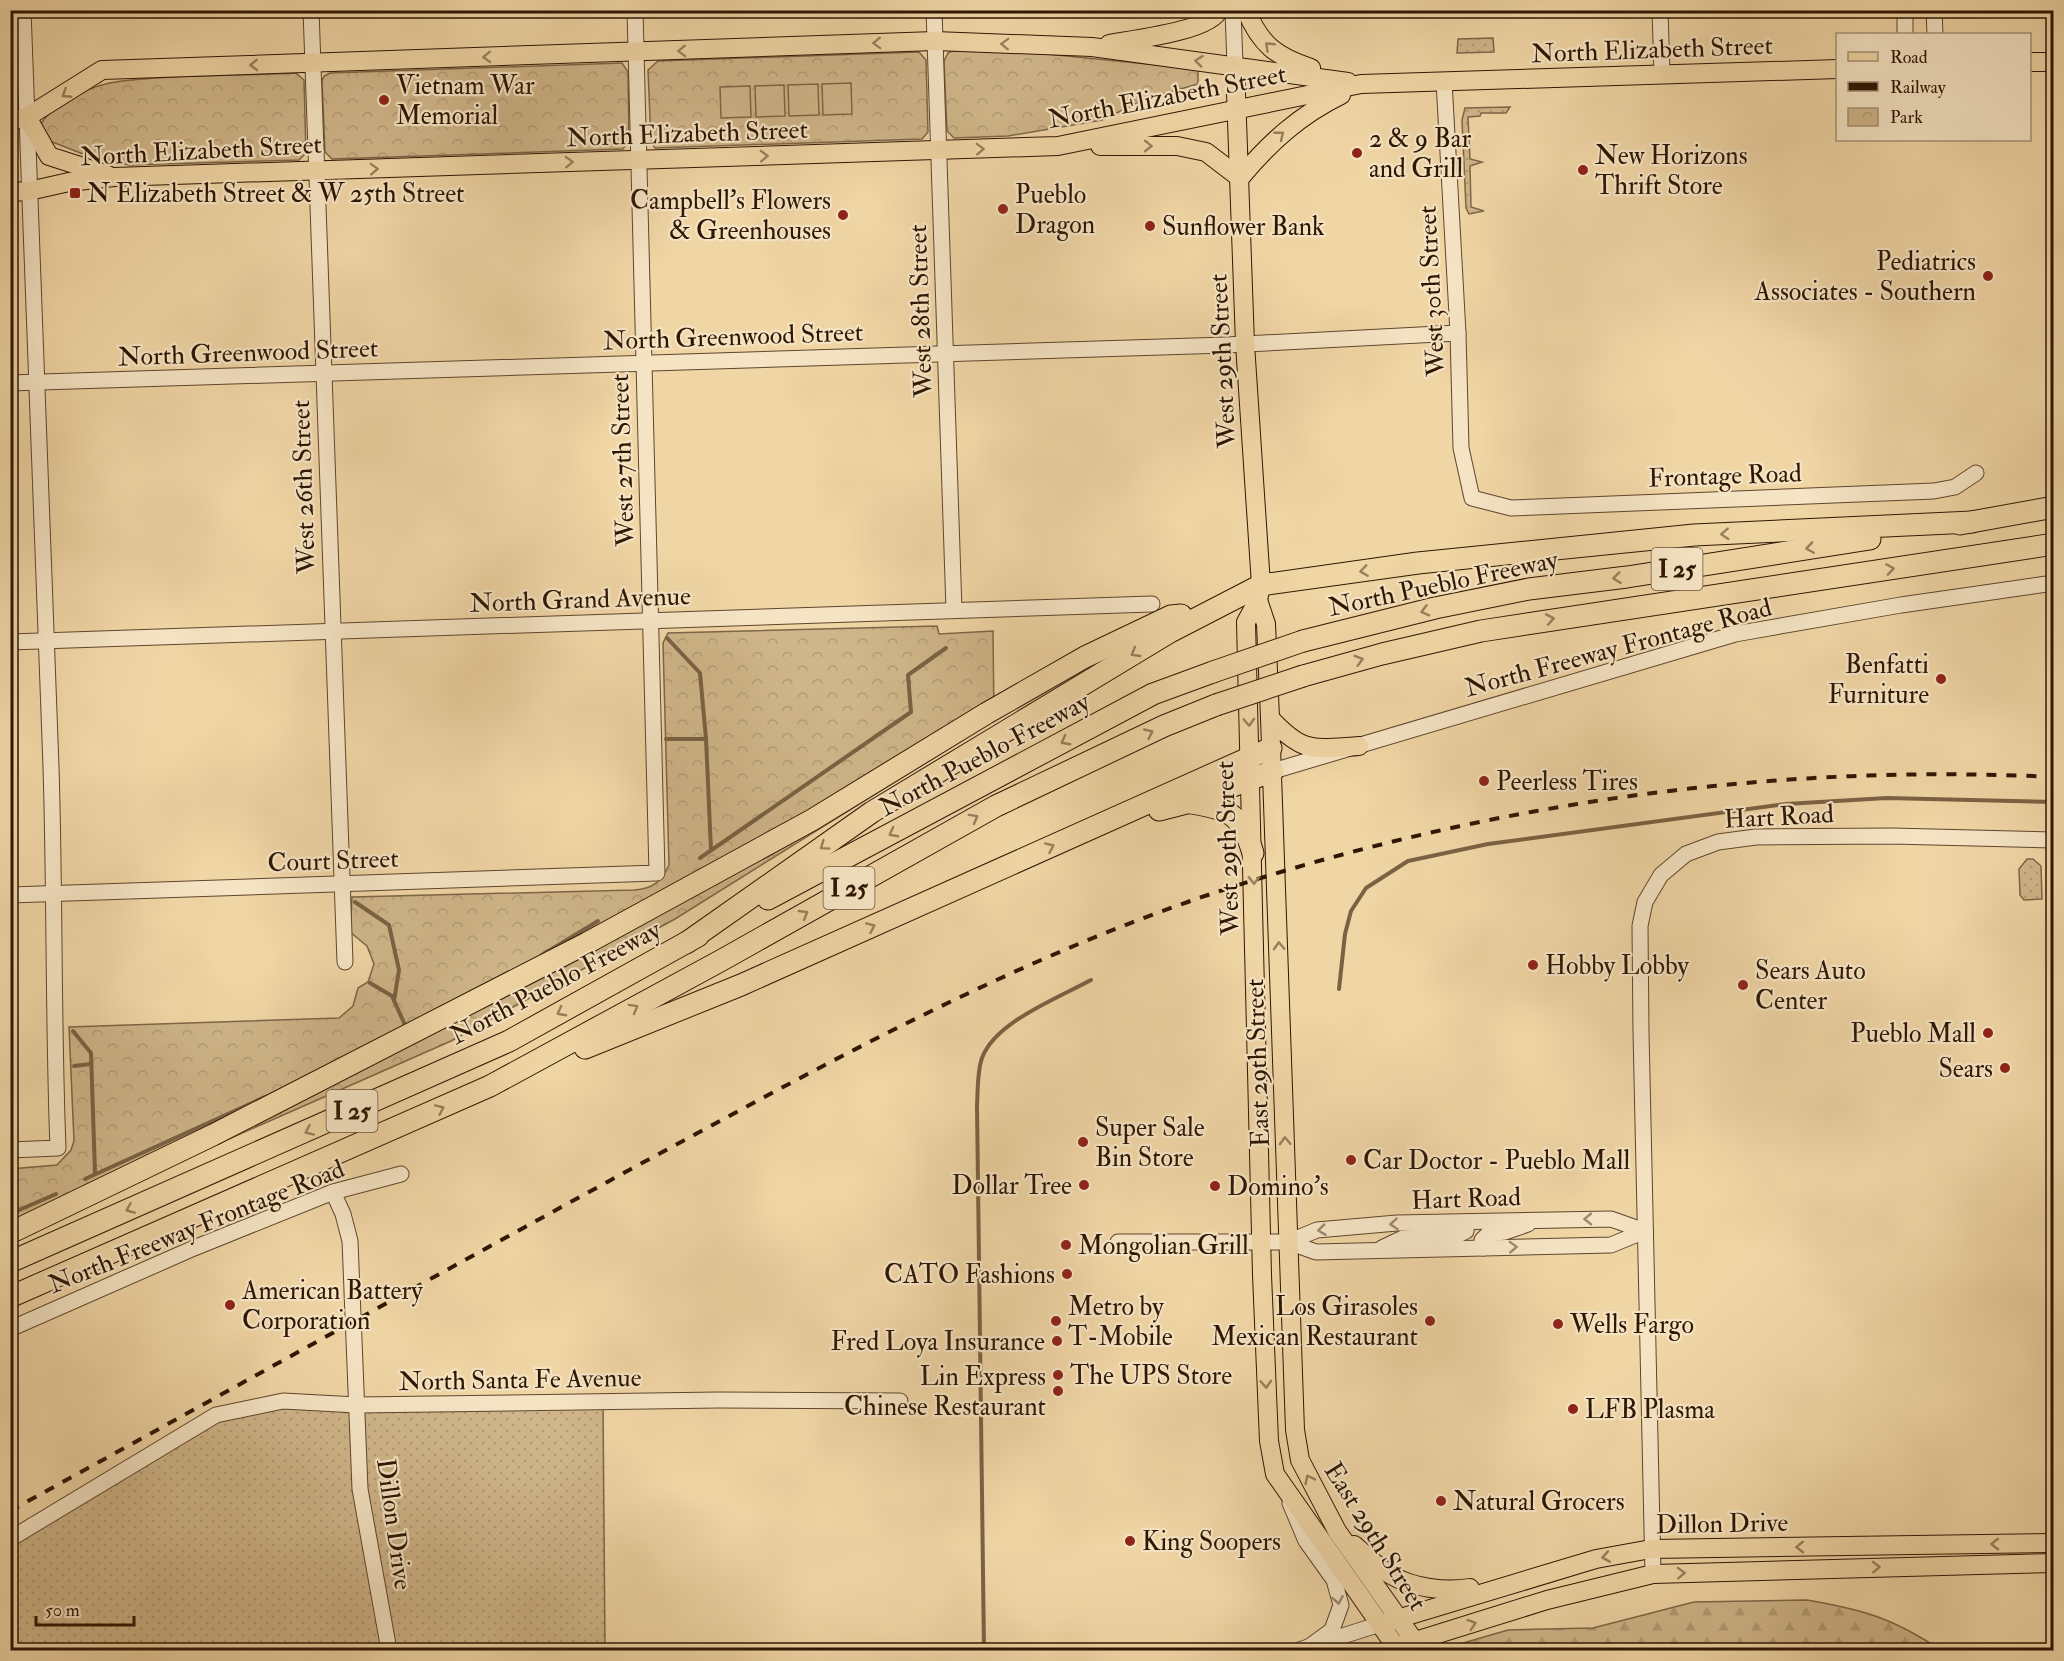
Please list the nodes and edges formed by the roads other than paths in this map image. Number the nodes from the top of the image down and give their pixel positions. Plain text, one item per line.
1 (23, 10) edge
2 (311, 10) edge
3 (635, 10) edge
4 (934, 10) edge
5 (1219, 10) edge
6 (1233, 10) edge
7 (1246, 10) edge
8 (1660, 10) edge
9 (1905, 10) edge
10 (1934, 10) edge
11 (1905, 33) edge
12 (1935, 33) edge
13 (935, 41) junction
14 (1092, 47) junction
15 (17, 50) edge
16 (637, 53) junction
17 (2031, 62) edge
18 (2054, 62) edge
19 (312, 63) junction
20 (1235, 65) junction
21 (1836, 69) edge
22 (1662, 74) junction
23 (1444, 81) junction
24 (1361, 84) junction
25 (1237, 108) junction
26 (19, 119) edge
27 (1069, 145) junction
28 (938, 150) junction
29 (638, 160) junction
30 (316, 170) junction
31 (114, 177) junction
32 (1240, 178) junction
33 (29, 191) junction
34 (10, 192) edge
35 (1458, 333) junction
36 (1245, 344) junction
37 (946, 353) junction
38 (644, 362) junction
39 (323, 373) junction
40 (38, 383) junction
41 (10, 384) edge
42 (1976, 473) dead end
43 (1472, 498) joint
44 (2054, 507) edge
45 (1972, 522) junction
46 (2054, 544) edge
47 (2054, 582) edge
48 (1260, 593) junction
49 (1152, 604) dead end
50 (1217, 608) junction
51 (954, 610) junction
52 (651, 620) junction
53 (333, 631) junction
54 (46, 640) junction
55 (10, 642) edge
56 (1270, 718) junction
57 (1359, 747) junction
58 (1271, 748) junction
59 (1250, 769) junction
60 (1273, 771) junction
61 (1190, 802) junction
62 (1100, 825) junction
63 (2054, 840) edge
64 (1253, 853) junction
65 (657, 873) joint
66 (342, 884) junction
67 (55, 893) junction
68 (10, 895) edge
69 (686, 943) junction
70 (345, 962) dead end
71 (490, 1086) junction
72 (10, 1150) edge
73 (401, 1174) dead end
74 (333, 1192) junction
75 (1539, 1220) junction
76 (1467, 1222) junction
77 (1645, 1231) junction
78 (10, 1233) edge
79 (1262, 1241) junction
80 (1118, 1242) dead end
81 (1288, 1242) junction
82 (1482, 1248) junction
83 (1376, 1251) junction
84 (10, 1262) edge
85 (10, 1297) edge
86 (10, 1329) edge
87 (900, 1401) dead end
88 (357, 1405) junction
89 (1285, 1492) junction
90 (1337, 1531) junction
91 (10, 1539) edge
92 (2054, 1543) edge
93 (1651, 1549) junction
94 (2054, 1563) edge
95 (1653, 1574) junction
96 (1518, 1581) junction
97 (1398, 1618) junction
98 (1380, 1624) junction
99 (1414, 1642) junction
100 (1305, 1648) edge
101 (1391, 1649) edge
102 (389, 1650) edge

1 - 15 street
2 - 19 street, West 26th Street
3 - 16 street, West 27th Street
4 - 13 street, West 28th Street
5 - 14 main road
6 - 20 street, West 29th Street
24 -> 7 main road
8 - 22 street
9 - 11 street
10 - 12 street
14 -> 13 main road, North Elizabeth Street
13 -> 16 main road, North Elizabeth Street
13 - 28 street, West 28th Street
20 -> 14 main road, North Elizabeth Street
15 - 26 street
16 -> 19 main road, North Elizabeth Street
16 - 29 street, West 27th Street
17 - 18 main road
19 -> 26 main road, North Elizabeth Street
19 - 30 street, West 26th Street
20 - 24 main road, North Elizabeth Street
20 - 25 main road, West 29th Street
21 - 22 main road, North Elizabeth Street
22 - 23 main road, North Elizabeth Street
23 - 24 main road, North Elizabeth Street
23 - 35 street, West 30th Street
24 - 25 main road, North Elizabeth Street
32 -> 24 main road
25 - 27 main road, North Elizabeth Street
25 - 32 main road, West 29th Street
26 - 31 main road
26 - 33 street
28 -> 27 main road, North Elizabeth Street
27 -> 32 main road
29 -> 28 main road, North Elizabeth Street
28 - 37 street, West 28th Street
30 -> 29 main road, North Elizabeth Street
29 - 38 street, West 27th Street
30 - 31 main road, North Elizabeth Street
30 - 39 street, West 26th Street
31 - 33 main road, North Elizabeth Street
32 - 36 main road, West 29th Street
33 - 34 main road, North Elizabeth Street
33 - 40 street
35 - 36 street, North Greenwood Street
35 - 43 street, West 30th Street
36 - 37 street, North Greenwood Street
36 - 48 main road, West 29th Street
37 - 38 street, North Greenwood Street
37 - 51 street, West 28th Street
38 - 39 street, North Greenwood Street
38 - 52 street, West 27th Street
39 - 40 street, North Greenwood Street
39 - 53 street, West 26th Street
40 - 41 street, North Greenwood Street
40 - 54 street
42 - 43 street, Frontage Road
44 - 45 highway, North Pueblo Freeway / I 25
45 -> 48 highway
45 -> 69 highway, North Pueblo Freeway / I 25, bridge
71 -> 46 highway, North Pueblo Freeway / I 25, bridge
47 - 57 street, North Freeway Frontage Road
48 - 50 highway
48 - 56 main road, West 29th Street
48 -> 59 main road, West 29th Street
49 - 51 street, North Grand Avenue
50 -> 69 highway
50 - 78 highway
51 - 52 street, North Grand Avenue
52 - 53 street, North Grand Avenue
52 - 65 street, West 27th Street
53 - 54 street, North Grand Avenue
53 - 66 street, West 26th Street
54 - 55 street, North Grand Avenue
54 - 67 street
56 - 57 main road
56 - 58 main road, West 29th Street
57 - 60 street, North Freeway Frontage Road
58 - 59 highway
58 - 60 main road, West 29th Street
59 - 60 highway
59 - 61 highway
59 - 62 highway
59 - 64 main road, West 29th Street
81 -> 60 main road, East 29th Street
61 - 62 highway
61 - 64 highway
71 -> 62 highway
63 - 77 street, Hart Road
64 -> 79 main road, West 29th Street
65 - 66 street, Court Street
66 - 67 street, Court Street
66 - 70 street, West 26th Street
67 - 68 street, Court Street
67 - 72 street
69 -> 84 highway, North Pueblo Freeway / I 25
85 -> 71 highway, North Pueblo Freeway / I 25
73 - 74 street, North Freeway Frontage Road
74 - 86 street, North Freeway Frontage Road
74 - 88 street
75 - 76 street, Hart Road
77 -> 75 street, Hart Road
75 - 82 street
76 -> 81 street, Hart Road
76 - 83 street
82 -> 77 street, Hart Road
77 - 93 street, Hart Road
79 - 80 street, Hart Road
79 - 81 street, Hart Road
79 -> 89 main road, East 29th Street
81 - 83 street, Hart Road
90 -> 81 main road, East 29th Street
82 - 83 street, Hart Road
87 - 88 street, North Santa Fe Avenue
88 - 91 street, North Santa Fe Avenue
88 - 102 street, Dillon Drive
89 - 98 main road, East 29th Street
89 -> 100 street
90 - 96 main road
90 - 97 main road, East 29th Street
92 -> 93 main road, Dillon Drive
93 - 95 street, Hart Road
93 -> 96 main road, Dillon Drive
95 -> 94 main road, Dillon Drive
99 -> 95 main road, Dillon Drive
96 - 97 main road, Dillon Drive
97 - 98 main road, Dillon Drive
97 - 99 main road, East 29th Street
98 - 100 street, Dillon Drive
98 - 101 main road, East 29th Street
99 - 101 main road, Dillon Drive

